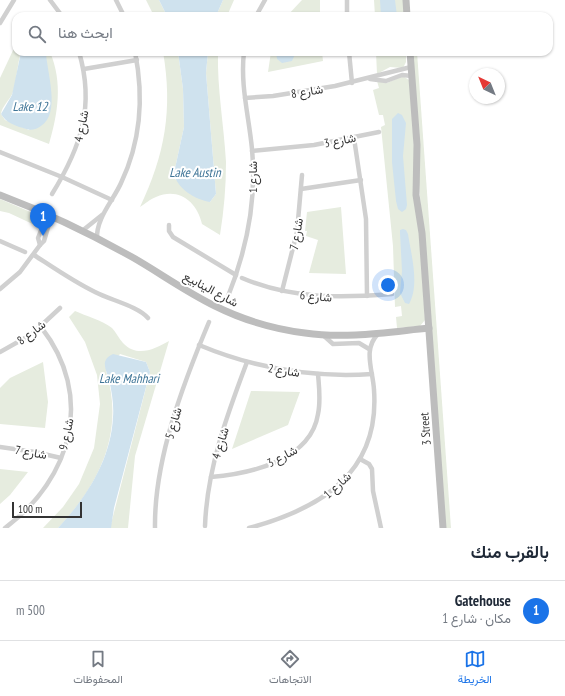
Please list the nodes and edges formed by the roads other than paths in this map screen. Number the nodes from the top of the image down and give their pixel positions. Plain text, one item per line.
1 (14, 0) edge
2 (50, 0) edge
3 (116, 0) edge
4 (265, 0) edge
5 (347, 0) edge
6 (406, 0) edge
7 (59, 12) edge
8 (122, 12) edge
9 (258, 12) edge
10 (348, 12) edge
11 (408, 12) edge
12 (0, 23) edge
13 (80, 56) edge
14 (136, 56) edge
15 (244, 56) edge
16 (349, 56) edge
17 (410, 56) edge
18 (137, 60) junction
19 (411, 67) junction
20 (84, 69) junction
21 (393, 72) junction
22 (382, 74) junction
23 (412, 76) junction
24 (394, 78) junction
25 (368, 79) junction
26 (382, 80) junction
27 (352, 83) junction
28 (245, 98) junction
29 (379, 132) dead end
30 (354, 138) junction
31 (252, 151) junction
32 (0, 152) edge
33 (302, 175) dead end
34 (62, 177) junction
35 (361, 180) junction
36 (301, 190) junction
37 (52, 194) dead end
38 (0, 195) edge
39 (112, 200) junction
40 (107, 210) junction
41 (49, 216) junction
42 (169, 225) dead end
43 (82, 231) junction
44 (97, 239) junction
45 (0, 241) edge
46 (40, 244) junction
47 (25, 252) dead end
48 (34, 255) junction
49 (236, 275) junction
50 (242, 278) dead end
51 (0, 289) edge
52 (282, 291) junction
53 (392, 294) dead end
54 (367, 296) junction
55 (227, 299) dead end
56 (60, 308) dead end
57 (148, 318) dead end
58 (209, 322) dead end
59 (40, 327) junction
60 (429, 328) junction
61 (379, 333) junction
62 (324, 335) junction
63 (199, 345) junction
64 (369, 349) junction
65 (0, 352) edge
66 (247, 362) junction
67 (318, 374) junction
68 (372, 374) junction
69 (0, 447) edge
70 (61, 458) junction
71 (360, 459) junction
72 (211, 477) junction
73 (205, 526) dead end
74 (5, 528) edge
75 (155, 528) edge
76 (248, 528) edge
77 (381, 528) edge
78 (443, 528) edge

1 - 12 street
2 - 7 street
3 - 8 street
4 - 9 street
5 - 10 street
6 - 11 street
13 - 20 street, شارع 4
14 - 18 street
15 - 28 street, شارع 1
16 - 27 street
17 - 19 street, 3 Street
18 - 20 street
18 - 39 street
19 - 21 street
19 - 23 street, 3 Street
20 - 34 street, شارع 4
21 - 22 street, شارع 8
21 - 24 street
22 - 25 street, شارع 8
22 - 26 street
23 - 24 street, شارع 8
23 - 60 street, 3 Street
24 - 26 street, شارع 8
25 - 26 street, شارع 8
25 - 27 street, شارع 8
27 - 28 street, شارع 8
28 - 31 street, شارع 1
29 - 30 street, شارع 3
30 - 31 street, شارع 3
30 - 35 street
31 - 49 street, شارع 1
32 - 34 street
33 - 36 street, شارع 7
34 - 37 street, شارع 4
34 - 39 street
35 - 36 street
35 - 54 street
36 - 52 street, شارع 7
38 - 41 street, شارع الينابيع
39 - 40 street
40 - 43 street
40 - 44 street
41 - 43 street, شارع الينابيع
41 - 46 street
41 - 46 street
42 - 49 street
43 - 44 street, شارع الينابيع
44 - 62 street, شارع الينابيع
45 - 47 street
46 - 48 street
48 - 51 street
48 - 57 street
49 - 55 street, شارع 1
50 - 52 street, شارع 6
52 - 54 street, شارع 6
53 - 54 street, شارع 6
56 - 59 street, شارع 8
58 - 63 street, شارع 5
59 - 65 street, شارع 8
59 - 70 street, شارع 9
60 - 61 street, شارع الينابيع
60 - 78 street, 3 Street
61 - 62 street, شارع الينابيع
61 - 64 street
62 - 64 street
63 - 66 street, شارع 2
63 - 75 street, شارع 5
64 - 68 street, شارع 1
66 - 67 street, شارع 2
66 - 72 street, شارع 4
67 - 68 street, شارع 2
67 - 72 street, شارع 3
68 - 71 street, شارع 1
69 - 70 street, شارع 7
70 - 74 street, شارع 9
71 - 76 street, شارع 1
71 - 77 street
72 - 73 street, شارع 4

